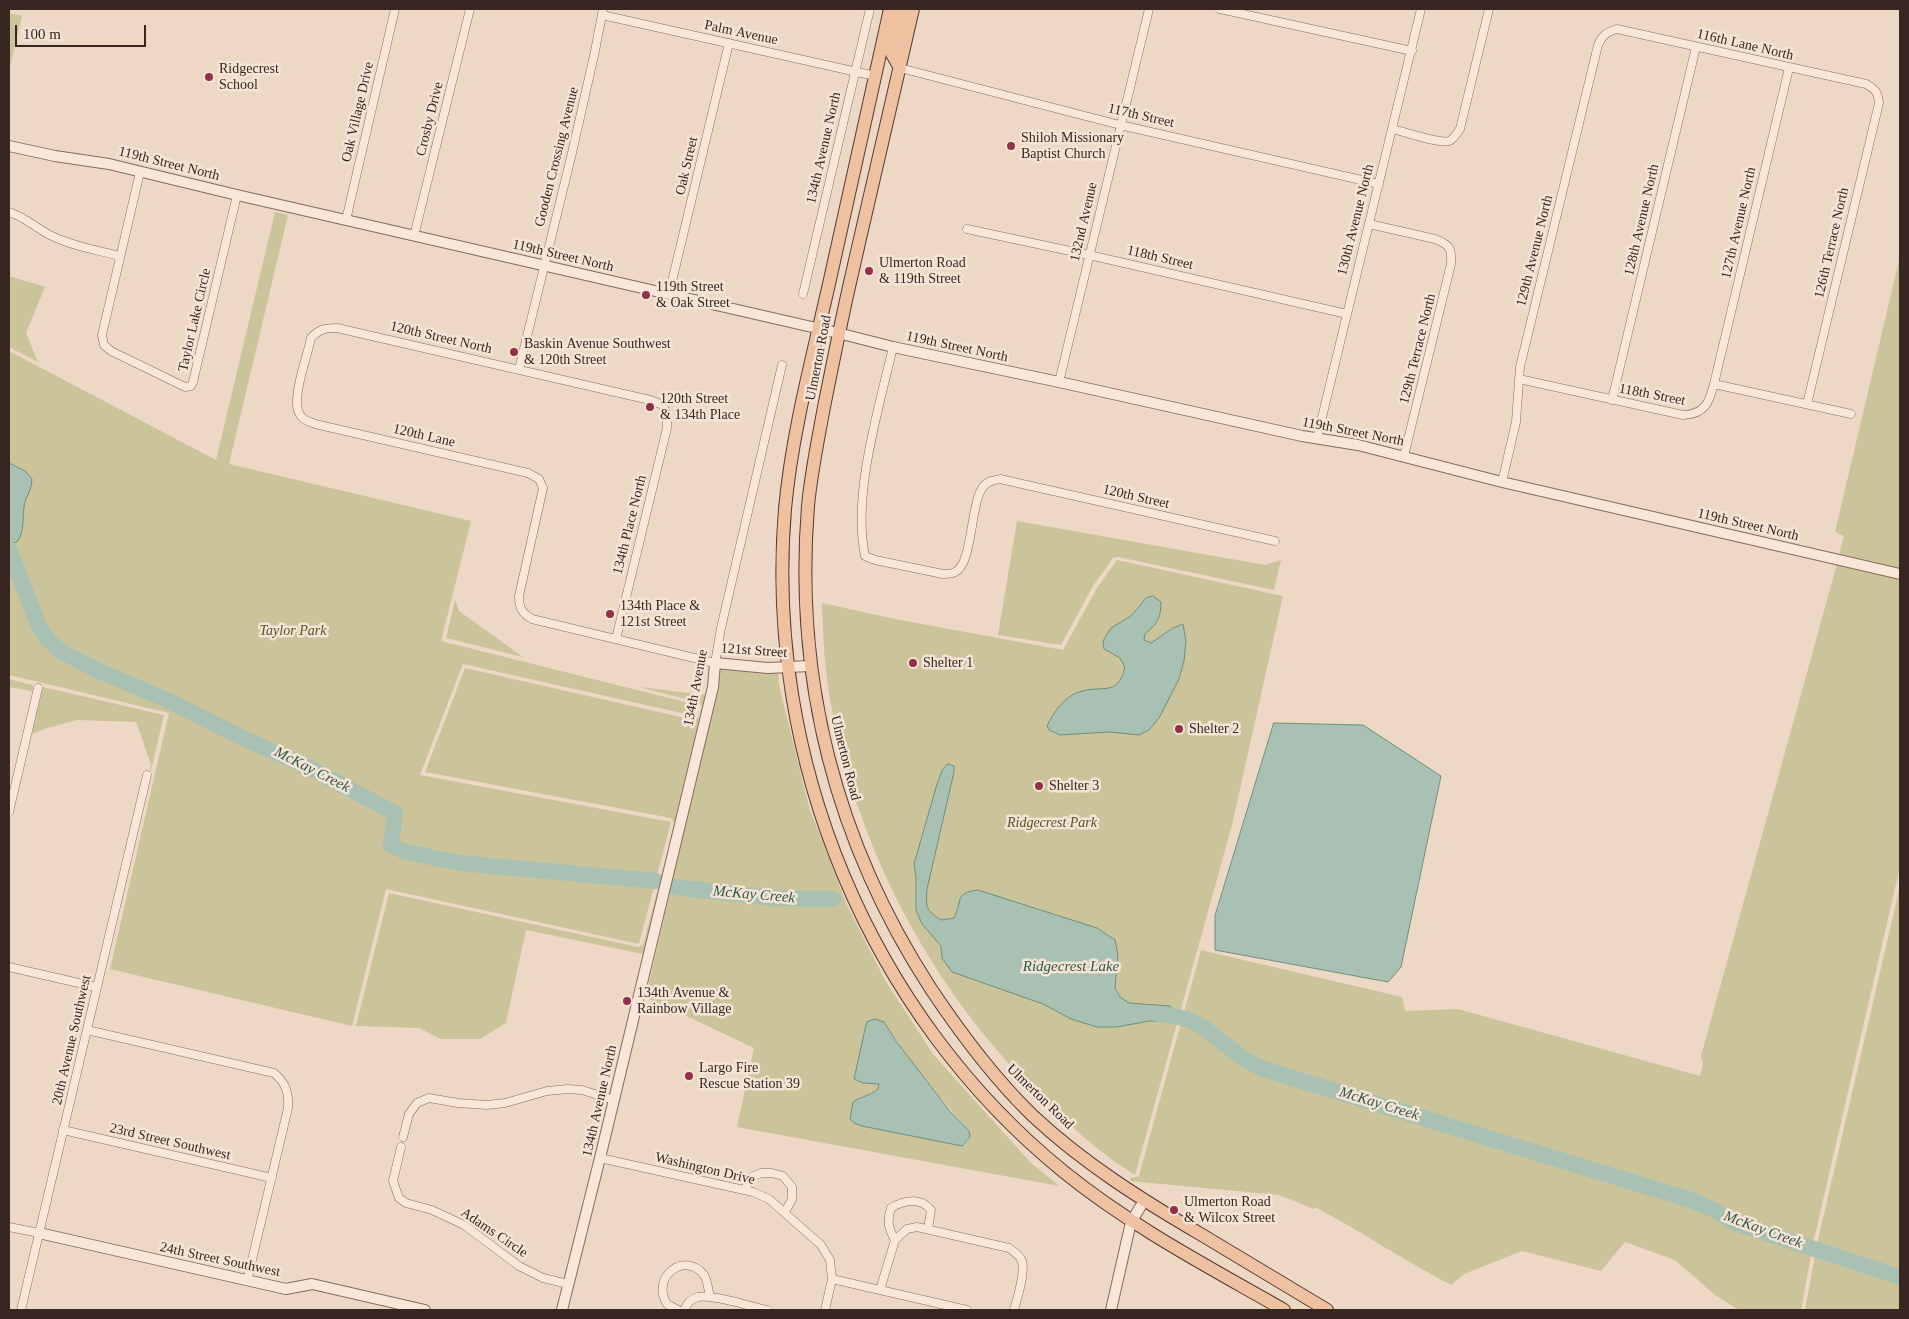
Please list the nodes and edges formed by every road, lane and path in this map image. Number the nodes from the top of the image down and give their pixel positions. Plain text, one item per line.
1 (395, 9) edge
2 (470, 9) edge
3 (870, 9) edge
4 (890, 9) edge
5 (901, 9) edge
6 (913, 9) edge
7 (1149, 9) edge
8 (1220, 9) edge
9 (1421, 9) edge
10 (1489, 9) edge
11 (602, 12) edge
12 (1609, 31) joint
13 (730, 43) junction
14 (1696, 47) junction
15 (1412, 51) junction
16 (900, 68) junction
17 (1789, 68) junction
18 (856, 71) junction
19 (875, 76) junction
20 (1874, 89) joint
21 (1120, 125) junction
22 (1393, 129) junction
23 (9, 146) edge
24 (140, 172) junction
25 (1379, 184) junction
26 (237, 195) junction
27 (9, 212) edge
28 (346, 220) junction
29 (1369, 224) junction
30 (967, 229) dead end
31 (414, 236) junction
32 (1089, 255) junction
33 (119, 256) junction
34 (544, 266) junction
35 (669, 294) junction
36 (803, 294) dead end
37 (1347, 314) junction
38 (819, 328) junction
39 (838, 333) junction
40 (893, 347) junction
41 (782, 365) dead end
42 (519, 369) junction
43 (1519, 379) junction
44 (1059, 382) junction
45 (1714, 384) junction
46 (1612, 400) junction
47 (1807, 404) junction
48 (297, 411) joint
49 (1850, 414) dead end
50 (667, 417) joint
51 (1317, 438) junction
52 (1404, 456) junction
53 (1502, 482) junction
54 (1275, 541) dead end
55 (1900, 574) edge
56 (523, 613) joint
57 (616, 638) junction
58 (715, 662) junction
59 (810, 666) junction
60 (787, 667) junction
61 (38, 688) dead end
62 (147, 775) dead end
63 (9, 812) edge
64 (662, 898) joint
65 (9, 967) edge
66 (96, 987) junction
67 (87, 1030) junction
68 (614, 1100) junction
69 (63, 1130) junction
70 (403, 1137) dead end
71 (401, 1147) dead end
72 (600, 1158) junction
73 (272, 1178) junction
74 (745, 1190) junction
75 (1144, 1201) junction
76 (785, 1212) junction
77 (1131, 1222) junction
78 (9, 1226) edge
79 (928, 1230) junction
80 (38, 1234) junction
81 (895, 1240) junction
82 (832, 1279) junction
83 (247, 1281) junction
84 (568, 1284) junction
85 (880, 1290) junction
86 (710, 1297) junction
87 (1281, 1309) edge
88 (21, 1310) edge
89 (426, 1310) edge
90 (562, 1310) edge
91 (678, 1310) edge
92 (684, 1310) edge
93 (768, 1310) edge
94 (825, 1310) edge
95 (967, 1310) edge
96 (1014, 1310) edge
97 (1111, 1310) edge
98 (1295, 1310) edge
99 (1327, 1310) edge

1 - 28 street, Oak Village Drive
2 - 31 street, Crosby Drive
3 - 18 street, 134th Avenue North
4 - 19 main road, Ulmerton Road
5 - 16 main road
6 - 16 main road, Ulmerton Road
7 - 21 street, 132nd Avenue
8 - 15 street
9 - 15 street, 130th Avenue North
10 - 22 street
11 - 13 street, Palm Avenue
11 - 34 street, Gooden Crossing Avenue
12 - 14 street, 116th Lane North
12 - 43 street, 129th Avenue North
13 - 18 street, Palm Avenue
13 - 35 street, Oak Street
14 - 17 street, 116th Lane North
14 - 46 street, 128th Avenue North
15 - 22 street, 130th Avenue North
16 - 21 street, 117th Street
16 - 39 main road, Ulmerton Road
17 - 20 street, 116th Lane North
17 - 45 street, 127th Avenue North
18 - 19 street, Palm Avenue
18 - 36 street, 134th Avenue North
19 - 38 main road, Ulmerton Road
20 - 47 street, 126th Terrace North
21 - 25 street, 117th Street
21 - 32 street, 132nd Avenue
22 - 25 street, 130th Avenue North
23 - 24 street, 119th Street North
24 - 26 street, 119th Street North
24 - 33 street, Taylor Lake Circle
25 - 29 street, 130th Avenue North
26 - 28 street, 119th Street North
26 - 33 street, Taylor Lake Circle
27 - 33 street
28 - 31 street, 119th Street North
29 - 37 street, 130th Avenue North
29 - 52 street, 129th Terrace North
30 - 32 street, 118th Street
31 - 34 street, 119th Street North
32 - 37 street, 118th Street
32 - 44 street, 132nd Avenue
34 - 35 street, 119th Street North
34 - 42 street, Gooden Crossing Avenue
35 - 38 street, 119th Street North
37 - 51 street, 130th Avenue North
38 - 39 street, 119th Street North
38 - 60 main road, Ulmerton Road
39 - 40 street, 119th Street North
39 - 59 main road, Ulmerton Road
40 - 44 street, 119th Street North
40 - 54 street, 120th Street
41 - 58 street, 134th Avenue
42 - 48 street, 120th Street North
42 - 50 street, 120th Street North
43 - 46 street, 118th Street
43 - 53 street, 129th Avenue North
44 - 51 street, 119th Street North
45 - 46 street, 118th Street
45 - 47 street
47 - 49 street
48 - 56 street, 120th Lane
50 - 57 street, 134th Place North
51 - 52 street, 119th Street North
52 - 53 street, 119th Street North
53 - 55 street, 119th Street North
56 - 57 street, 121st Street
57 - 58 street, 121st Street
58 - 60 street, 121st Street
58 - 64 street, 134th Avenue
59 - 60 street, 121st Street
59 - 75 main road, Ulmerton Road
60 - 77 main road, Ulmerton Road
61 - 63 street
62 - 66 street, 20th Avenue Southwest
64 - 68 street, 134th Avenue North
65 - 66 street
66 - 67 street, 20th Avenue Southwest
67 - 69 street, 20th Avenue Southwest
67 - 73 street
68 - 70 street
68 - 72 street, 134th Avenue North
69 - 73 street, 23rd Street Southwest
69 - 80 street, 20th Avenue Southwest
71 - 84 street, Adams Circle
72 - 74 street, Washington Drive
72 - 84 street, 134th Avenue North
73 - 83 street
74 - 76 street, Washington Drive
74 - 76 street
75 - 77 street
75 - 99 main road, Ulmerton Road
76 - 82 street, Washington Drive
77 - 87 main road, Ulmerton Road
77 - 97 street
78 - 80 street
79 - 81 street
79 - 81 street
79 - 96 street
80 - 83 street, 24th Street Southwest
80 - 88 street, 20th Avenue Southwest
81 - 85 street
82 - 85 street
82 - 94 street
83 - 89 street, 24th Street Southwest
84 - 90 street, 134th Avenue North
85 - 95 street
86 - 91 street
86 - 92 street
86 - 93 street
87 - 98 main road

